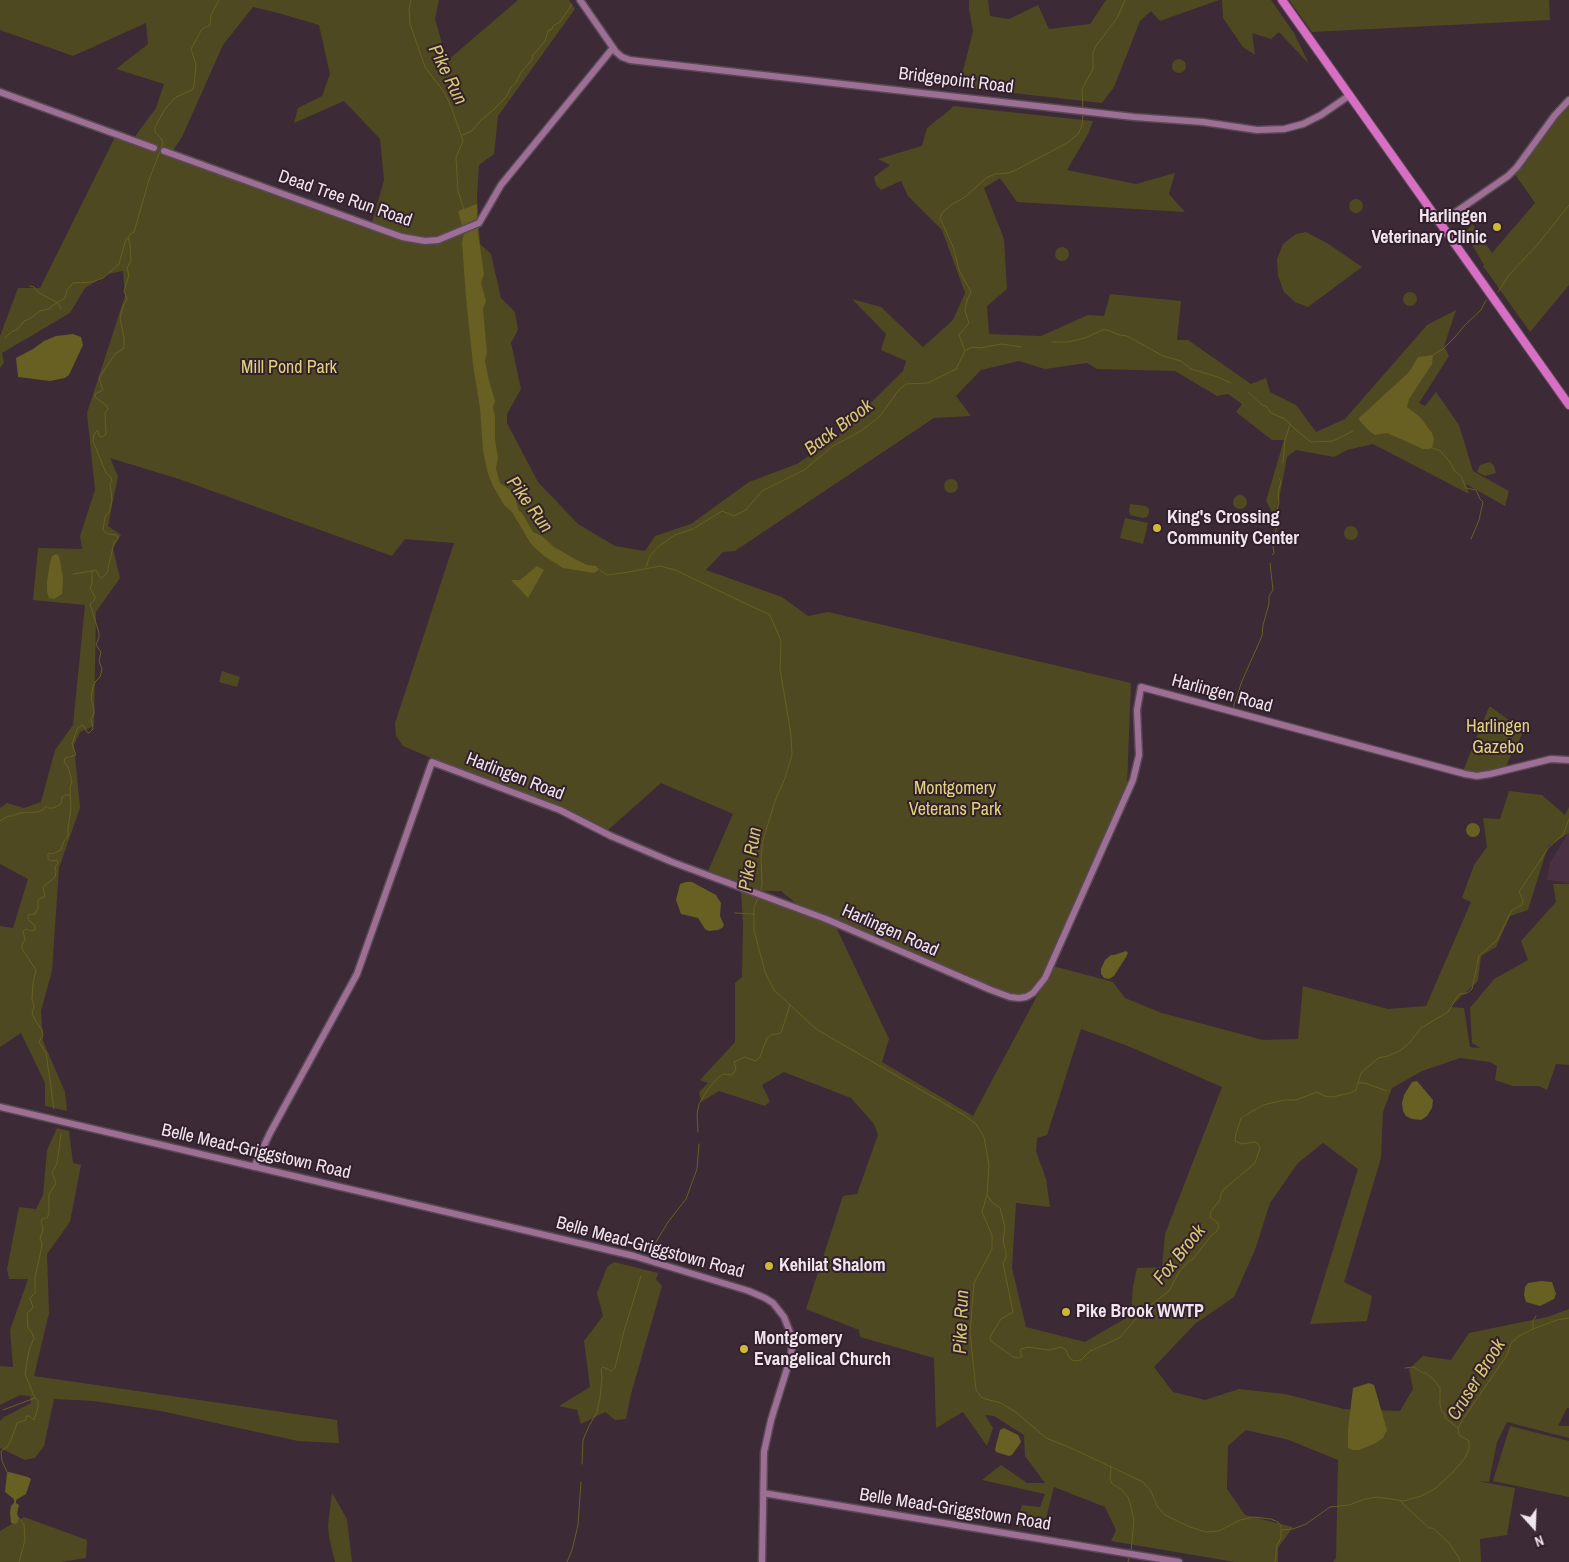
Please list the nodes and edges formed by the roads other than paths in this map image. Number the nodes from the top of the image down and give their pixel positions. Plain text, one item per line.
1 (580, 0) edge
2 (1282, 0) edge
3 (612, 48) junction
4 (0, 92) edge
5 (1350, 95) junction
6 (1569, 100) edge
7 (154, 148) dead end
8 (164, 151) dead end
9 (1440, 222) junction
10 (1569, 405) edge
11 (1569, 760) edge
12 (0, 1107) edge
13 (254, 1167) junction
14 (763, 1493) junction
15 (762, 1562) edge
16 (1179, 1562) edge

1 - 3 street, Bridgepoint Road
2 - 5 highway
3 - 5 street, Bridgepoint Road
3 - 8 street, Dead Tree Run Road
4 - 7 street
5 - 9 highway
6 - 9 street
9 - 10 highway
11 - 13 street, Harlingen Road
12 - 13 street, Belle Mead-Griggstown Road
13 - 14 street, Belle Mead-Griggstown Road
14 - 15 street
14 - 16 street, Belle Mead-Griggstown Road

